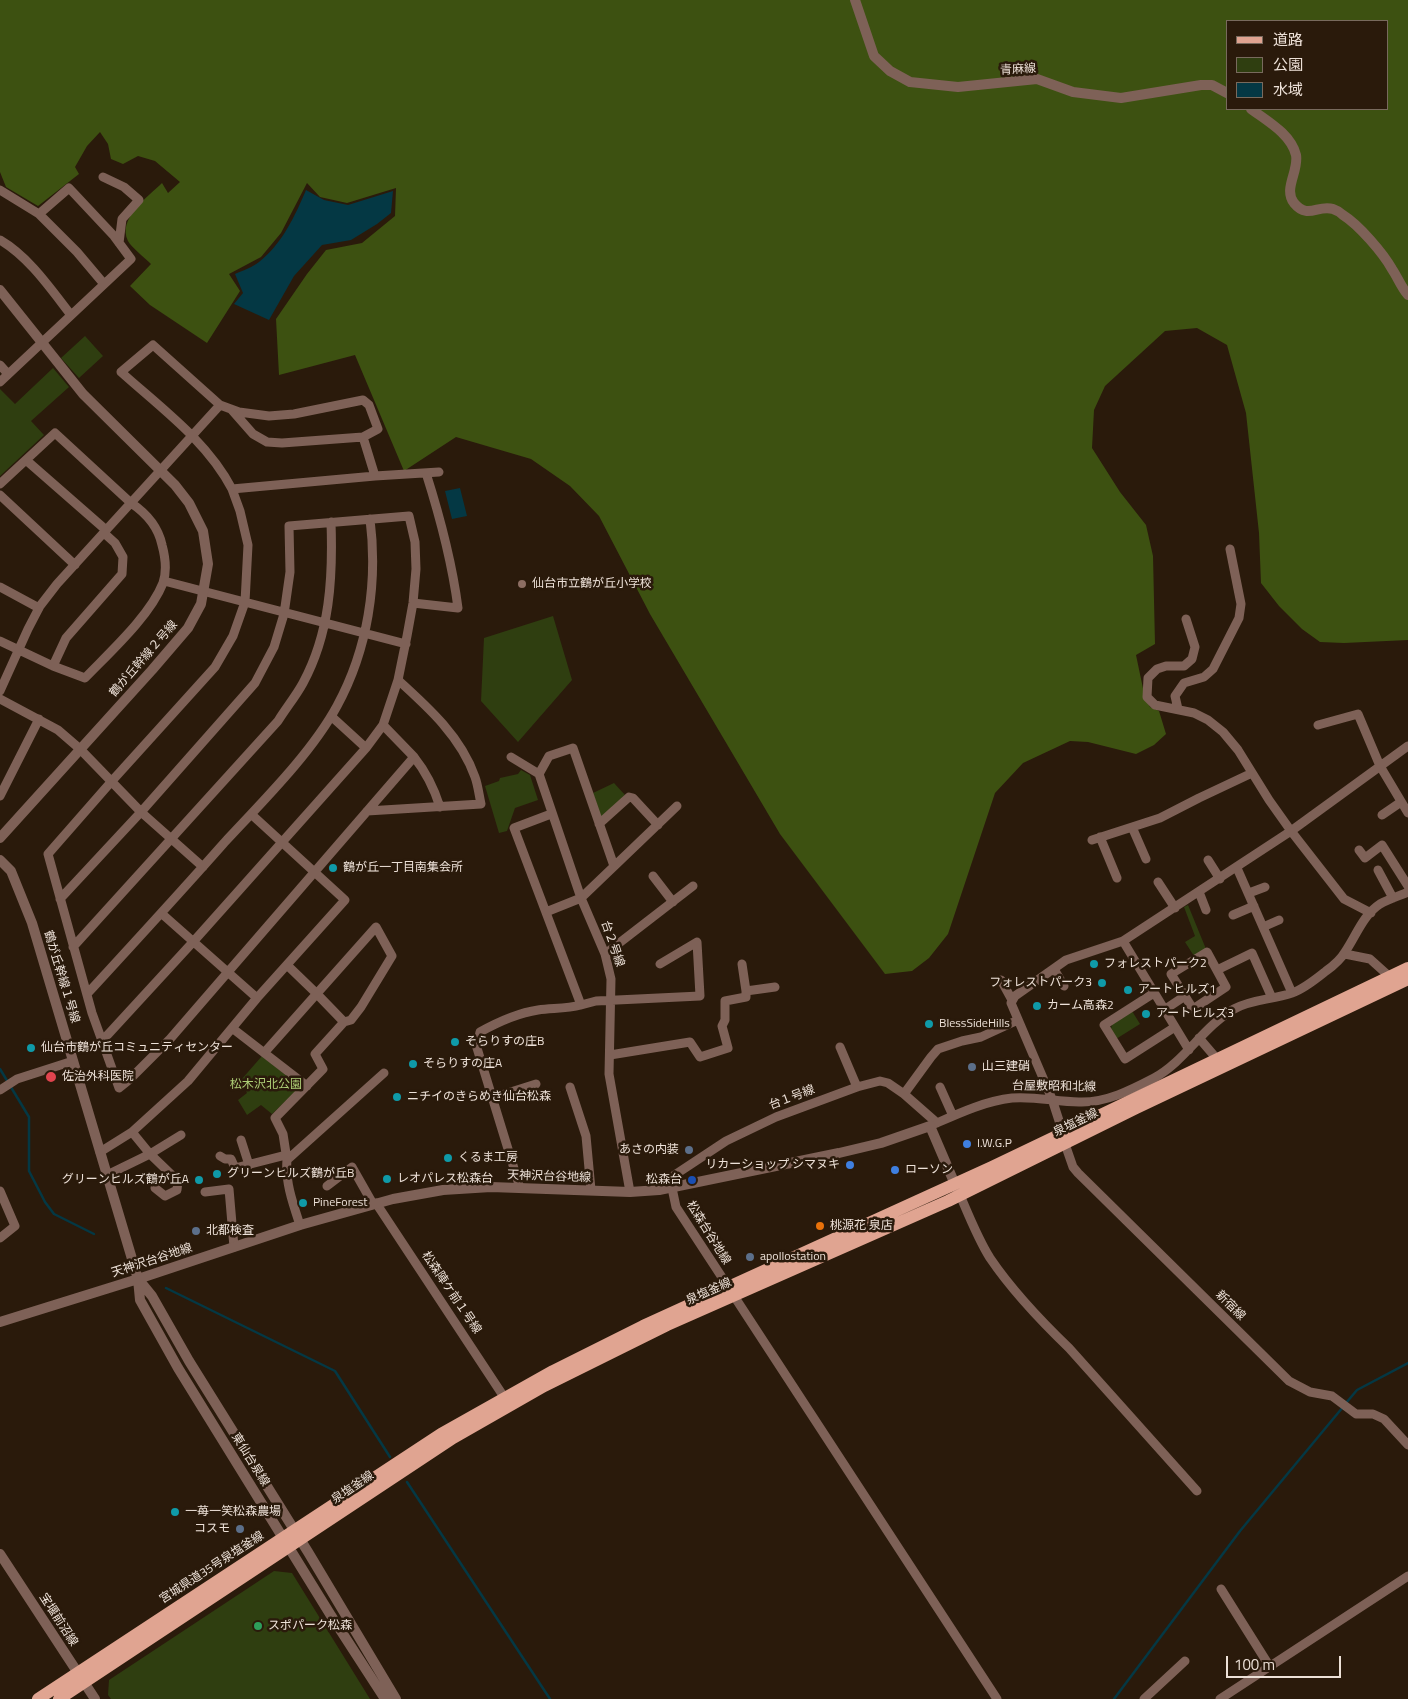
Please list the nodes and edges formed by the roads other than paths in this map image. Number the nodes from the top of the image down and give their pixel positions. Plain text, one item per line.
1 (855, 0) edge
2 (1226, 92) edge
3 (1252, 110) edge
4 (102, 176) dead end
5 (0, 190) edge
6 (39, 214) junction
7 (0, 240) edge
8 (120, 243) junction
9 (104, 284) junction
10 (0, 290) edge
11 (1408, 295) edge
12 (71, 315) junction
13 (43, 343) junction
14 (0, 364) edge
15 (8, 374) junction
16 (0, 382) edge
17 (220, 404) junction
18 (231, 409) junction
19 (192, 435) junction
20 (363, 437) junction
21 (26, 460) junction
22 (160, 470) junction
23 (439, 472) dead end
24 (426, 473) junction
25 (375, 476) junction
26 (0, 484) edge
27 (232, 489) junction
28 (0, 495) edge
29 (131, 503) junction
30 (370, 519) junction
31 (331, 522) junction
32 (105, 532) junction
33 (1230, 549) dead end
34 (75, 565) junction
35 (164, 581) junction
36 (0, 587) edge
37 (204, 591) junction
38 (245, 602) junction
39 (413, 602) junction
40 (39, 608) junction
41 (284, 614) junction
42 (1186, 619) dead end
43 (326, 623) junction
44 (364, 633) junction
45 (0, 641) edge
46 (406, 644) junction
47 (18, 650) junction
48 (53, 666) junction
49 (398, 680) junction
50 (0, 691) edge
51 (0, 699) edge
52 (1178, 710) junction
53 (331, 716) junction
54 (39, 719) junction
55 (383, 725) junction
56 (1318, 725) dead end
57 (1408, 746) edge
58 (366, 748) junction
59 (80, 749) junction
60 (414, 757) junction
61 (511, 757) dead end
62 (1380, 766) junction
63 (1252, 773) junction
64 (539, 774) junction
65 (111, 782) junction
66 (0, 796) edge
67 (1401, 802) junction
68 (677, 806) dead end
69 (440, 807) junction
70 (367, 811) junction
71 (141, 812) junction
72 (1408, 813) edge
73 (251, 814) junction
74 (551, 814) junction
75 (1382, 815) dead end
76 (599, 824) junction
77 (658, 825) junction
78 (1132, 827) junction
79 (1291, 831) junction
80 (0, 838) edge
81 (171, 839) junction
82 (281, 842) junction
83 (1359, 850) dead end
84 (0, 860) edge
85 (1146, 860) dead end
86 (1208, 860) dead end
87 (614, 866) junction
88 (203, 867) junction
89 (1238, 868) junction
90 (1378, 870) dead end
91 (314, 871) junction
92 (653, 876) dead end
93 (1117, 878) dead end
94 (1220, 879) junction
95 (1158, 882) dead end
96 (692, 886) dead end
97 (1265, 886) dead end
98 (1408, 886) edge
99 (1199, 892) junction
100 (1408, 892) edge
101 (1249, 893) junction
102 (581, 898) junction
103 (1393, 898) junction
104 (60, 899) junction
105 (673, 902) junction
106 (1254, 906) junction
107 (1175, 908) junction
108 (1206, 910) dead end
109 (546, 912) junction
110 (161, 913) junction
111 (1371, 913) junction
112 (1233, 915) dead end
113 (1279, 920) dead end
114 (1264, 927) junction
115 (1123, 941) junction
116 (194, 942) junction
117 (73, 947) junction
118 (604, 954) junction
119 (1344, 954) junction
120 (660, 964) dead end
121 (742, 964) dead end
122 (287, 965) junction
123 (1408, 968) edge
124 (1054, 969) junction
125 (1217, 970) junction
126 (227, 971) junction
127 (1390, 977) junction
128 (1408, 978) edge
129 (1001, 980) dead end
130 (1064, 986) dead end
131 (775, 987) dead end
132 (746, 991) junction
133 (316, 993) junction
134 (1154, 993) junction
135 (1292, 993) junction
136 (86, 994) junction
137 (1185, 996) junction
138 (258, 998) junction
139 (1272, 998) junction
140 (1012, 1000) junction
141 (609, 1002) junction
142 (581, 1005) junction
143 (1164, 1010) junction
144 (1018, 1020) junction
145 (344, 1022) junction
146 (232, 1028) junction
147 (1175, 1028) junction
148 (1199, 1038) junction
149 (102, 1041) junction
150 (840, 1047) dead end
151 (1189, 1050) junction
152 (264, 1053) junction
153 (610, 1055) junction
154 (1217, 1059) junction
155 (73, 1061) junction
156 (384, 1073) dead end
157 (536, 1084) dead end
158 (307, 1086) junction
159 (570, 1087) dead end
160 (857, 1087) junction
161 (940, 1087) dead end
162 (2, 1088) edge
163 (904, 1094) junction
164 (492, 1098) junction
165 (1052, 1099) junction
166 (953, 1116) junction
167 (933, 1124) junction
168 (132, 1132) junction
169 (181, 1135) dead end
170 (1064, 1138) junction
171 (241, 1140) dead end
172 (100, 1152) junction
173 (150, 1154) junction
174 (220, 1156) dead end
175 (286, 1158) junction
176 (249, 1165) junction
177 (107, 1175) junction
178 (326, 1186) dead end
179 (156, 1188) dead end
180 (520, 1188) junction
181 (672, 1188) junction
182 (591, 1190) junction
183 (659, 1190) junction
184 (958, 1190) junction
185 (0, 1191) edge
186 (205, 1192) dead end
187 (630, 1192) junction
188 (375, 1204) junction
189 (300, 1225) junction
190 (0, 1238) edge
191 (234, 1247) junction
192 (138, 1279) junction
193 (731, 1292) junction
194 (0, 1322) edge
195 (504, 1397) junction
196 (1408, 1445) edge
197 (402, 1459) joint
198 (1197, 1491) dead end
199 (292, 1539) junction
200 (0, 1554) edge
201 (1408, 1576) edge
202 (1221, 1589) dead end
203 (1185, 1661) dead end
204 (1270, 1667) junction
205 (81, 1678) junction
206 (38, 1699) edge
207 (59, 1699) edge
208 (95, 1699) edge
209 (385, 1699) edge
210 (396, 1699) edge
211 (997, 1699) edge
212 (1144, 1699) edge
213 (1220, 1699) edge

1 - 2 street, 青麻線
3 - 11 street
4 - 8 street
5 - 6 street
6 - 8 street
6 - 9 street
7 - 12 street
8 - 9 street
9 - 12 street
10 - 13 street, 鶴が丘幹線２号線
12 - 13 street
13 - 15 street
13 - 22 street, 鶴が丘幹線２号線
14 - 15 street
15 - 16 street
17 - 18 street
17 - 19 street
17 - 19 street
18 - 20 street
18 - 20 street
19 - 22 street
19 - 27 street
20 - 25 street
21 - 26 street
21 - 29 street
21 - 32 street
22 - 29 street
22 - 37 street, 鶴が丘幹線２号線
23 - 24 street
24 - 25 street
24 - 39 street
25 - 27 street
27 - 38 street
28 - 34 street
29 - 32 street
29 - 35 street
30 - 31 street
30 - 39 street
30 - 44 street
31 - 41 street
31 - 43 street
32 - 34 street
32 - 48 street
33 - 52 street
34 - 40 street
35 - 37 street
35 - 48 street
36 - 40 street
37 - 38 street
37 - 59 street, 鶴が丘幹線２号線
38 - 41 street
38 - 65 street
39 - 46 street
40 - 47 street
41 - 43 street
41 - 71 street
42 - 52 street
43 - 44 street
43 - 81 street
44 - 46 street
44 - 53 street
45 - 47 street
46 - 49 street
47 - 48 street
47 - 50 street
49 - 55 street
49 - 69 street
51 - 54 street
52 - 63 street
53 - 58 street
53 - 73 street
54 - 59 street
54 - 66 street
55 - 58 street
55 - 60 street
56 - 62 street
57 - 62 street
58 - 82 street
59 - 65 street
59 - 80 street, 鶴が丘幹線２号線
60 - 69 street
60 - 70 street
61 - 64 street
62 - 67 street
62 - 79 street
63 - 78 street
63 - 79 street
64 - 74 street, 台２号線
64 - 76 street
65 - 71 street
65 - 104 street
67 - 72 street
67 - 75 street
68 - 77 street
69 - 70 street
70 - 91 street
71 - 81 street
71 - 104 street
73 - 82 street
73 - 88 street
74 - 102 street, 台２号線
74 - 109 street
76 - 77 street
76 - 87 street
77 - 87 street
78 - 85 street
78 - 93 street
79 - 89 street
79 - 111 street
81 - 88 street
81 - 117 street
82 - 91 street
82 - 116 street
83 - 98 street
84 - 155 street, 鶴が丘幹線１号線
86 - 94 street
87 - 102 street
88 - 110 street
89 - 94 street
89 - 101 street
90 - 103 street
91 - 122 street
91 - 126 street
92 - 105 street
94 - 99 street
95 - 107 street
96 - 105 street
97 - 101 street
99 - 107 street
99 - 108 street
100 - 103 street, 台屋敷昭和北線
101 - 106 street
102 - 109 street
102 - 118 street, 台２号線
103 - 111 street, 台屋敷昭和北線
104 - 117 street
105 - 118 street
106 - 112 street
106 - 114 street
107 - 115 street
109 - 142 street
110 - 116 street
110 - 136 street
111 - 119 street, 台屋敷昭和北線
113 - 114 street
114 - 135 street
115 - 124 street
115 - 134 street
116 - 126 street
116 - 149 street
117 - 136 street
118 - 141 street, 台２号線
119 - 127 street
119 - 135 street, 台屋敷昭和北線
120 - 141 street
121 - 132 street
122 - 133 street
122 - 138 street
123 - 127 main road, 泉塩釜線
124 - 130 street
124 - 140 street
125 - 137 street
125 - 137 street
125 - 139 street
126 - 138 street
126 - 149 street
127 - 154 main road, 泉塩釜線
128 - 170 main road, 泉塩釜線
129 - 140 street, 新宿線
131 - 132 street
132 - 153 street
133 - 145 street
133 - 145 street
133 - 152 street
134 - 143 street
134 - 147 street
135 - 139 street, 台屋敷昭和北線
136 - 149 street
137 - 143 street
138 - 146 street
139 - 148 street, 台屋敷昭和北線
140 - 144 street, 新宿線
141 - 142 street
141 - 153 street, 台２号線
142 - 164 street
143 - 147 street
144 - 163 street
144 - 165 street, 新宿線
145 - 158 street
146 - 152 street
146 - 168 street
147 - 151 street
148 - 151 street, 台屋敷昭和北線
148 - 154 street
150 - 160 street
151 - 165 street, 台屋敷昭和北線
152 - 158 street
153 - 187 street, 台２号線
154 - 170 main road, 泉塩釜線
155 - 162 street
155 - 172 street, 鶴が丘幹線１号線
156 - 175 street
157 - 164 street
158 - 175 street
159 - 182 street
160 - 163 street, 台１号線
160 - 183 street, 台１号線
161 - 166 street
163 - 167 street, 台１号線
164 - 180 street
165 - 166 street, 台屋敷昭和北線
165 - 170 street, 新宿線
166 - 167 street, 台屋敷昭和北線
167 - 181 street, 天神沢台谷地線
167 - 184 street
168 - 172 street
168 - 173 street
169 - 173 street
170 - 184 main road, 泉塩釜線
170 - 196 street, 新宿線
171 - 176 street
172 - 177 street, 鶴が丘幹線１号線
173 - 177 street
173 - 179 street
174 - 176 street
175 - 176 street
175 - 189 street
177 - 192 street, 鶴が丘幹線１号線
178 - 188 street, 松森陣ケ前１号線
180 - 182 street, 天神沢台谷地線
180 - 188 street, 天神沢台谷地線
181 - 183 street, 天神沢台谷地線
181 - 193 street, 松森台谷地線
182 - 187 street, 天神沢台谷地線
183 - 187 street, 天神沢台谷地線
184 - 193 main road, 泉塩釜線
184 - 198 street
185 - 190 street
186 - 191 street
188 - 189 street, 天神沢台谷地線
188 - 195 street, 松森陣ケ前１号線
189 - 191 street, 天神沢台谷地線
191 - 192 street, 天神沢台谷地線
192 - 194 street, 天神沢台谷地線
192 - 199 street, 東仙台泉線
193 - 195 main road, 泉塩釜線
193 - 199 main road, 泉塩釜線
193 - 211 street, 松森台谷地線
195 - 197 main road, 泉塩釜線
197 - 199 main road, 宮城県道35号泉塩釜線
199 - 205 main road, 宮城県道35号泉塩釜線
199 - 209 street, 東仙台泉線
199 - 210 street
200 - 205 street, 宝堰前沼線
201 - 204 street
202 - 204 street
203 - 212 street
204 - 213 street
205 - 206 main road, 宮城県道35号泉塩釜線
205 - 207 main road
205 - 208 street, 宝堰前沼線

